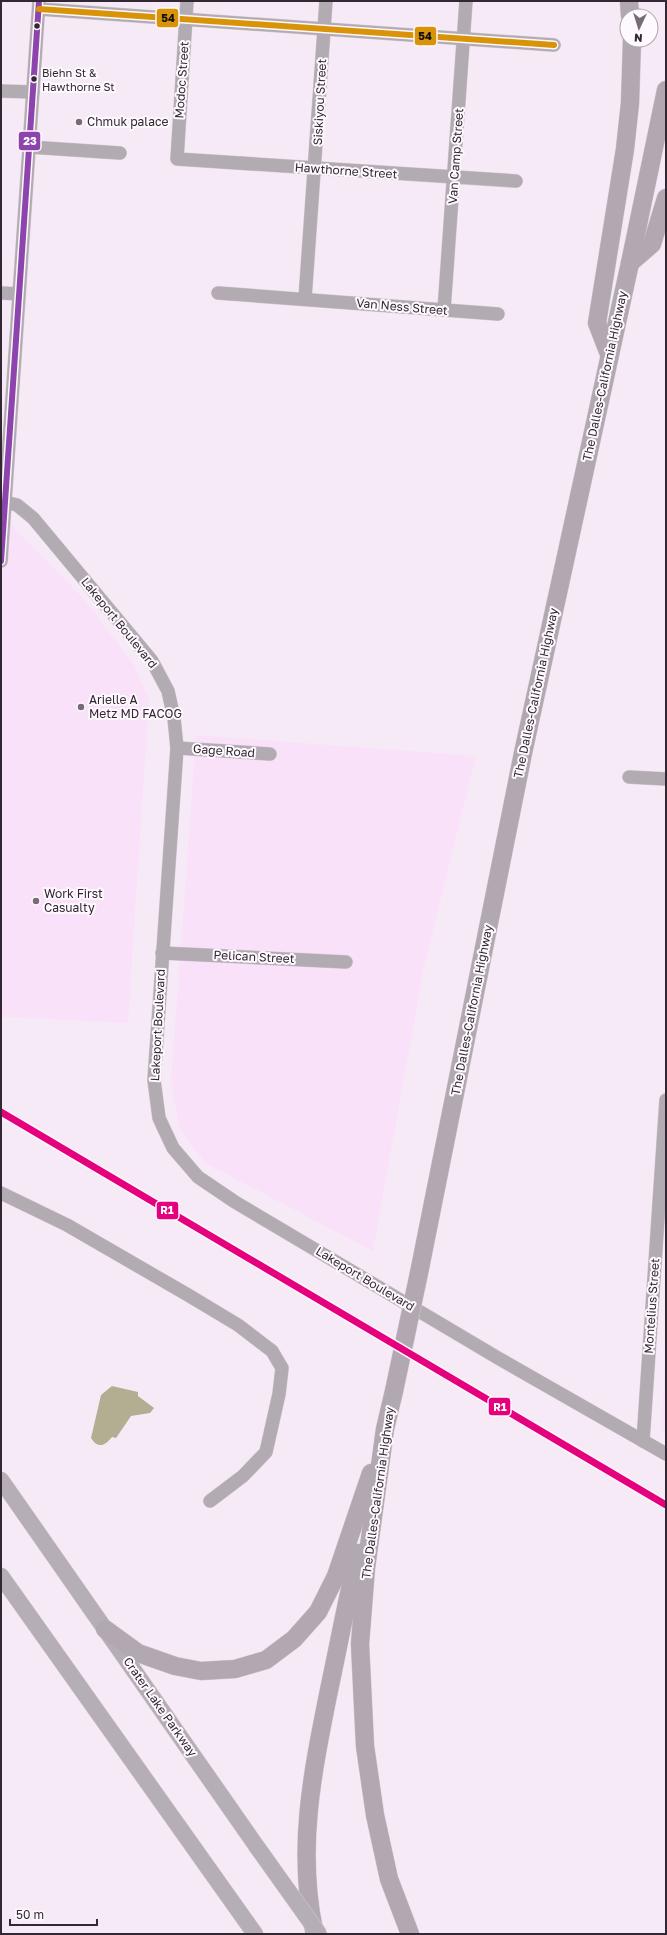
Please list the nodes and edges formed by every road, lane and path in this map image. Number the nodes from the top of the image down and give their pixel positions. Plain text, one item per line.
1 (187, 1) edge
2 (326, 1) edge
3 (466, 1) edge
4 (39, 5) edge
5 (186, 19) junction
6 (324, 28) junction
7 (464, 39) junction
8 (554, 44) dead end
9 (632, 48) edge
10 (666, 90) edge
11 (1, 91) edge
12 (33, 92) junction
13 (29, 147) junction
14 (120, 153) dead end
15 (177, 159) joint
16 (316, 169) junction
17 (455, 178) junction
18 (516, 181) dead end
19 (666, 198) edge
20 (630, 263) junction
21 (1, 292) edge
22 (218, 292) dead end
23 (19, 294) junction
24 (305, 299) junction
25 (444, 310) junction
26 (498, 314) dead end
27 (609, 354) junction
28 (6, 502) junction
29 (1, 561) edge
30 (177, 748) junction
31 (270, 754) dead end
32 (629, 777) dead end
33 (666, 779) edge
34 (162, 953) junction
35 (346, 962) dead end
36 (666, 1100) edge
37 (1, 1193) edge
38 (385, 1429) junction
39 (643, 1441) junction
40 (666, 1454) edge
41 (1, 1480) edge
42 (210, 1501) dead end
43 (1, 1576) edge
44 (105, 1629) junction
45 (255, 1934) edge
46 (315, 1934) edge
47 (319, 1934) edge
48 (410, 1934) edge

1 - 5 street, Modoc Street
2 - 6 street, Siskiyou Street
3 - 7 street, Van Camp Street
4 - 5 street
4 - 12 street
5 - 6 street
5 - 15 street, Modoc Street
6 - 7 street
6 - 16 street, Siskiyou Street
7 - 8 street
7 - 17 street, Van Camp Street
9 - 27 highway
10 - 20 highway, The Dalles-California Highway
11 - 12 street
12 - 13 street
13 - 14 street
13 - 23 street
15 - 16 street, Hawthorne Street
16 - 17 street, Hawthorne Street
16 - 24 street, Siskiyou Street
17 - 18 street, Hawthorne Street
17 - 25 street, Van Camp Street
19 - 20 highway
20 - 27 highway, The Dalles-California Highway
21 - 23 street
22 - 24 street, Van Ness Street
23 - 28 street
24 - 25 street, Van Ness Street
25 - 26 street, Van Ness Street
27 - 38 highway, The Dalles-California Highway, bridge
28 - 29 street
28 - 30 street, Lakeport Boulevard
30 - 31 street, Gage Road
30 - 34 street, Lakeport Boulevard
32 - 33 street
34 - 35 street, Pelican Street
34 - 39 street, Lakeport Boulevard
36 - 39 street, Montelius Street
37 - 42 street
38 - 44 highway
38 - 46 highway
38 - 48 highway, The Dalles-California Highway
39 - 40 street, Lakeport Boulevard
41 - 44 main road, Crater Lake Parkway
43 - 45 main road
44 - 47 main road, Crater Lake Parkway, bridge

